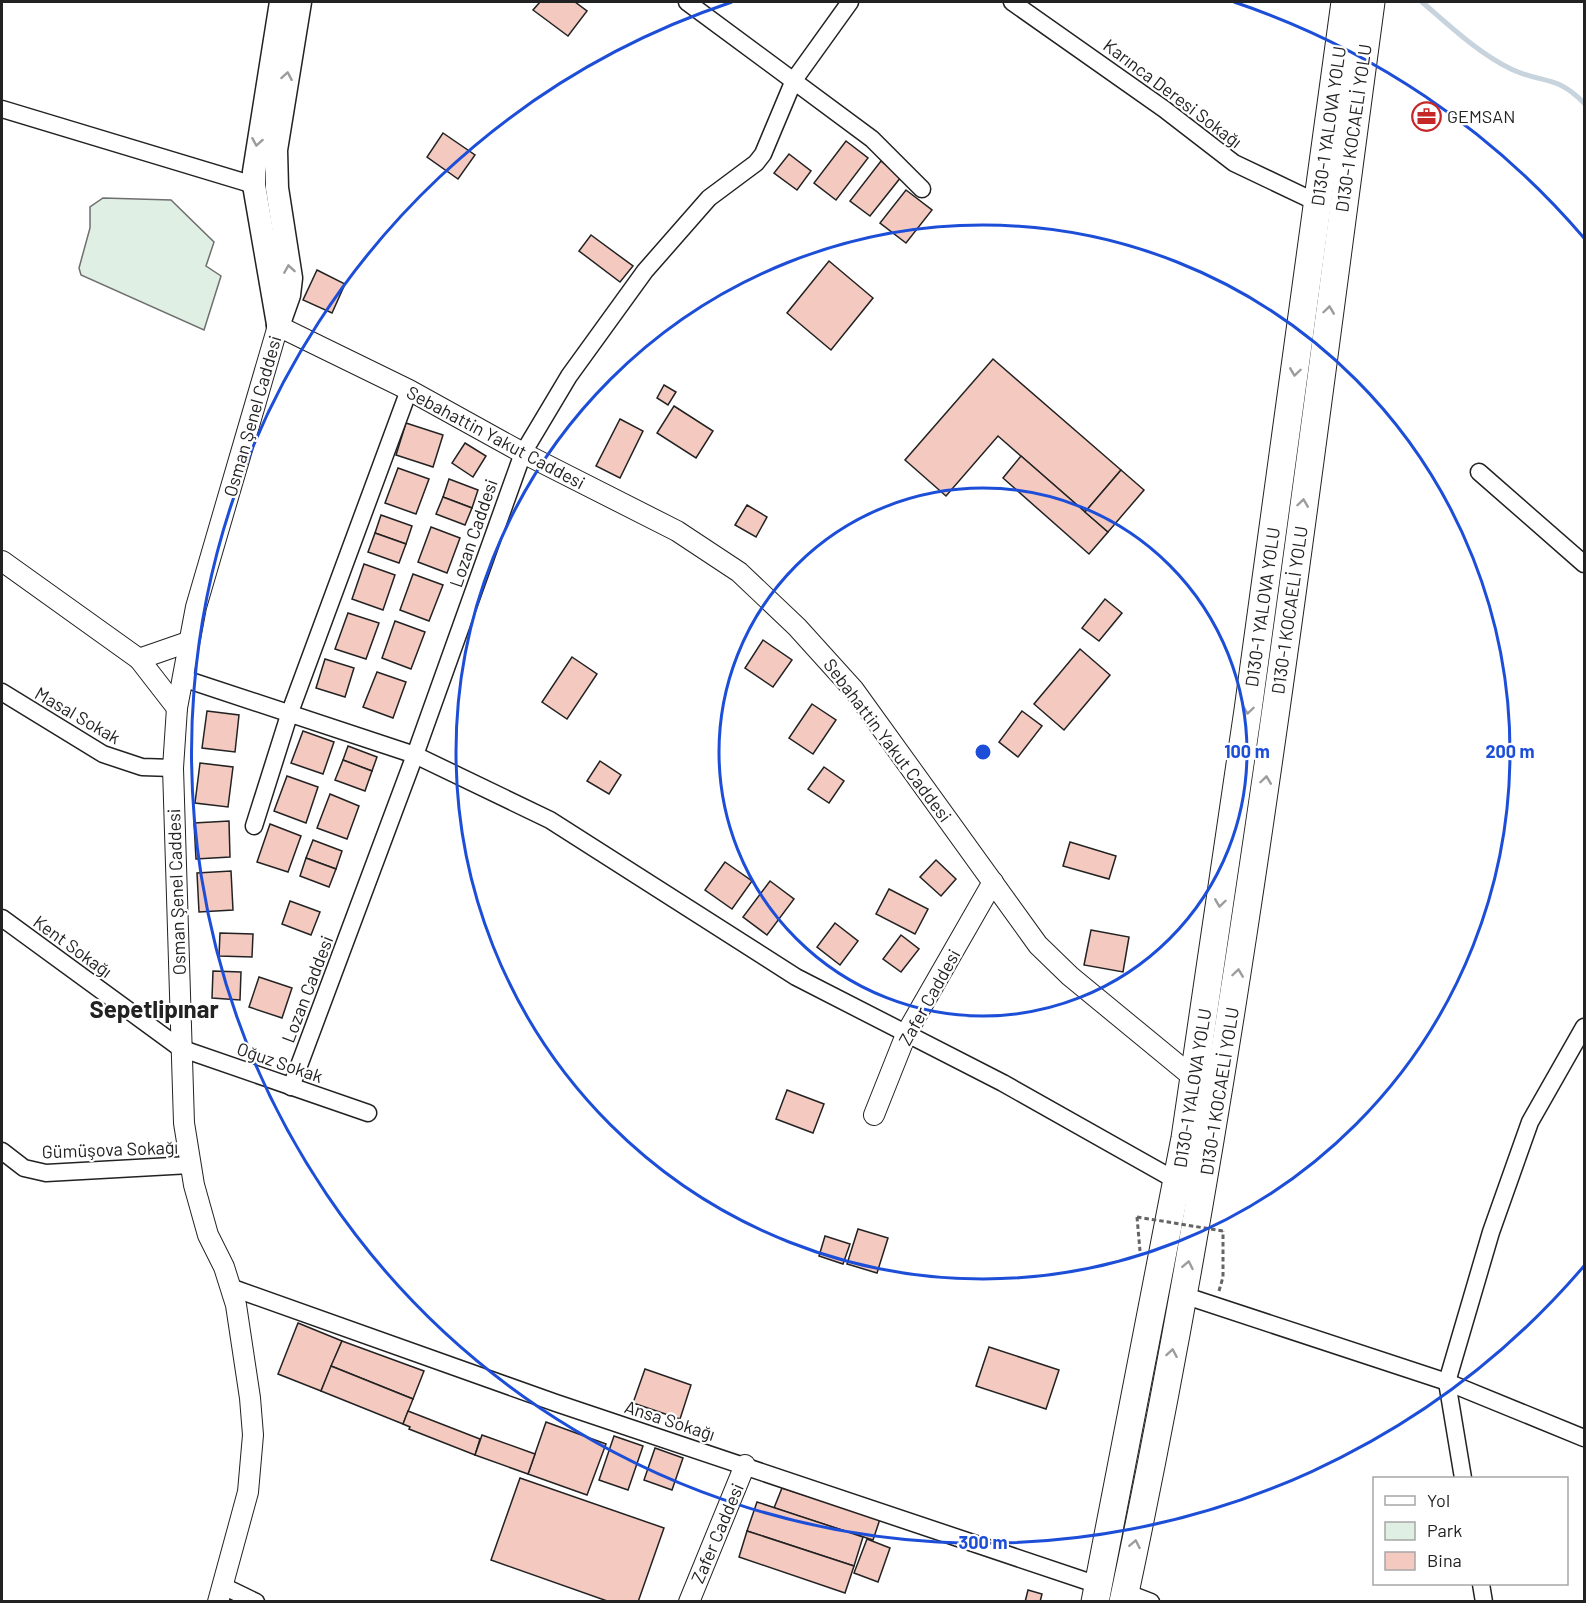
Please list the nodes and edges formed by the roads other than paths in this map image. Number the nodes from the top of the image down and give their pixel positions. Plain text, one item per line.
1 (281, 2) edge
2 (300, 2) edge
3 (687, 2) edge
4 (850, 2) edge
5 (1012, 2) edge
6 (1345, 2) edge
7 (1371, 2) edge
8 (794, 80) junction
9 (2, 109) edge
10 (254, 185) junction
11 (922, 189) dead end
12 (1318, 203) junction
13 (279, 326) junction
14 (409, 390) junction
15 (523, 453) junction
16 (1479, 472) dead end
17 (2, 561) edge
18 (1584, 564) edge
19 (188, 642) junction
20 (139, 659) junction
21 (182, 678) junction
22 (2, 692) edge
23 (177, 708) junction
24 (290, 712) junction
25 (415, 756) junction
26 (173, 768) junction
27 (254, 826) dead end
28 (993, 882) junction
29 (2, 918) edge
30 (1584, 1028) edge
31 (907, 1032) junction
32 (180, 1048) junction
33 (1190, 1074) junction
34 (291, 1087) junction
35 (368, 1113) dead end
36 (874, 1115) dead end
37 (2, 1151) edge
38 (190, 1165) junction
39 (1168, 1176) junction
40 (230, 1287) junction
41 (1183, 1295) junction
42 (1447, 1382) junction
43 (1584, 1438) edge
44 (745, 1465) junction
45 (1463, 1477) edge
46 (1481, 1585) edge
47 (1093, 1590) edge
48 (220, 1594) edge
49 (1124, 1597) edge
50 (256, 1602) edge
51 (689, 1602) edge
52 (1152, 1602) edge
53 (1484, 1602) edge

1 -> 10 main road, Osman Şenel Caddesi
13 -> 2 main road, Osman Şenel Caddesi
3 - 8 street
4 - 8 street, Lozan Caddesi
5 - 12 street, Karınca Deresi Sokağı
6 - 12 highway, D130-1 YALOVA YOLU
41 -> 7 highway, D130-1 KOCAELİ YOLU
8 - 11 street
8 - 15 street, Lozan Caddesi
9 - 10 street
10 - 13 main road, Osman Şenel Caddesi
12 -> 33 highway, D130-1 YALOVA YOLU
13 - 14 street, Sebahattin Yakut Caddesi
13 - 19 street, Osman Şenel Caddesi
14 - 15 street, Sebahattin Yakut Caddesi
14 - 24 street
15 - 25 street, Lozan Caddesi
15 - 28 street, Sebahattin Yakut Caddesi
16 - 18 street
17 - 20 street
19 - 20 street
19 - 21 street, Osman Şenel Caddesi
20 - 23 street
21 - 23 street, Osman Şenel Caddesi
21 - 24 street
22 - 26 street, Masal Sokak
23 - 26 street, Osman Şenel Caddesi
24 - 25 street
24 - 27 street
25 - 31 street
25 - 34 street, Lozan Caddesi
26 - 32 street, Osman Şenel Caddesi
28 - 31 street, Zafer Caddesi
28 - 33 street, Sebahattin Yakut Caddesi
29 - 32 street, Kent Sokağı
30 - 42 street
31 - 36 street, Zafer Caddesi
31 - 39 street
32 - 34 street, Oğuz Sokak
32 - 38 street, Osman Şenel Caddesi
33 - 39 street
33 - 47 highway, D130-1 YALOVA YOLU
34 - 35 street, Oğuz Sokak
37 - 38 street, Gümüşova Sokağı
38 - 40 street, Osman Şenel Caddesi
39 - 47 street
40 - 44 street, Ansa Sokağı
40 - 48 street, Osman Şenel Caddesi
41 - 42 street
49 -> 41 highway
42 - 43 street
42 - 45 street
44 - 47 street, Ansa Sokağı
44 - 51 street, Zafer Caddesi
46 - 53 street
48 - 50 street
49 - 52 street

